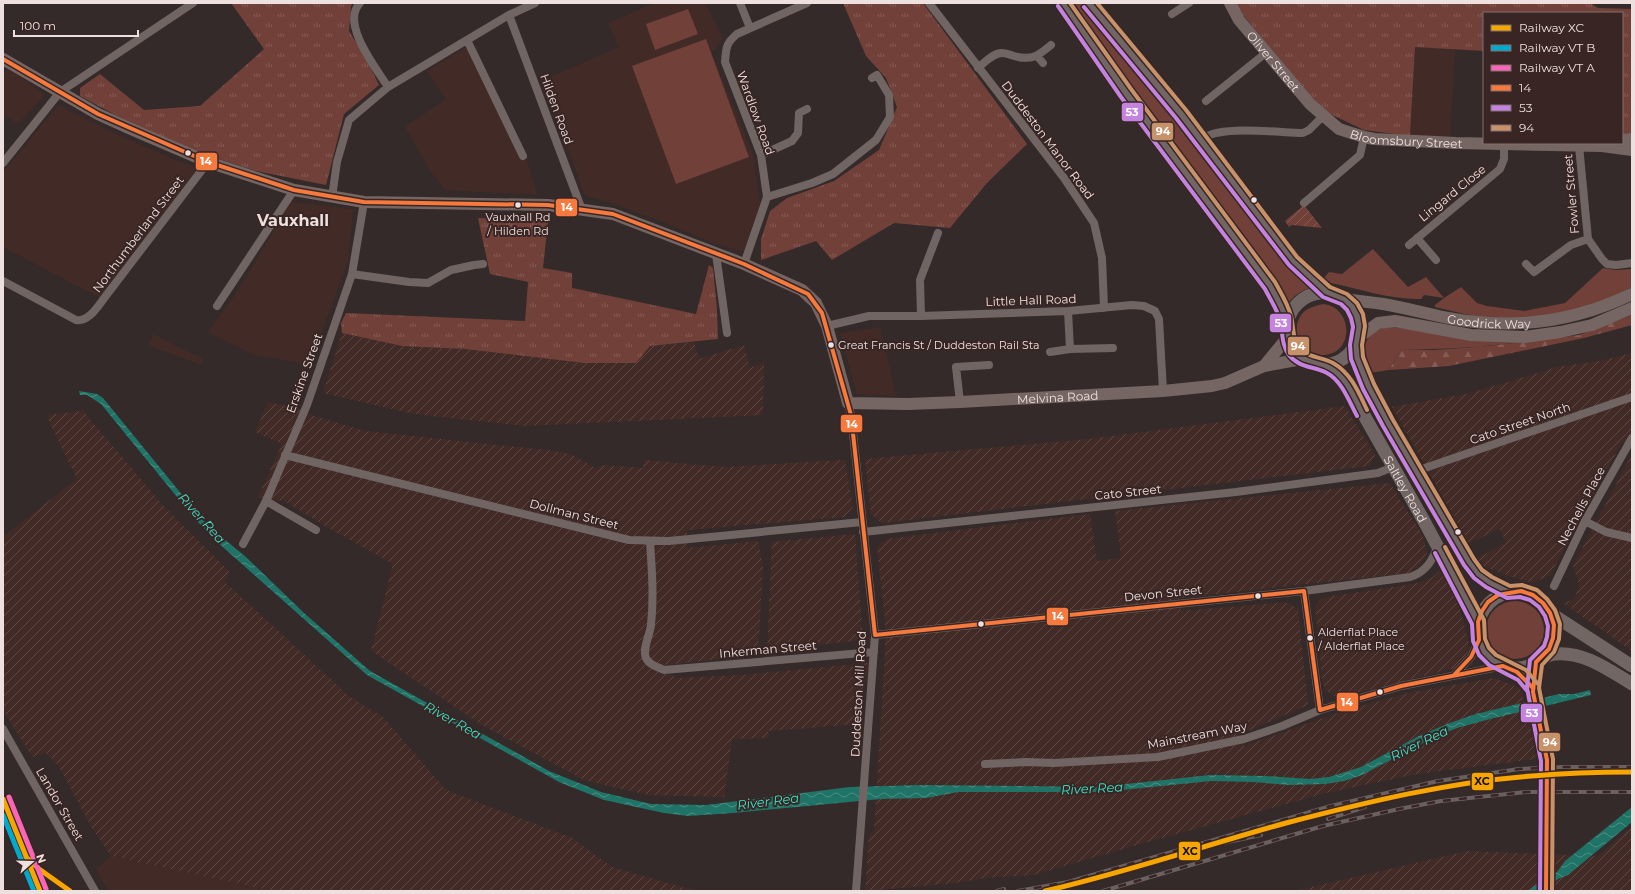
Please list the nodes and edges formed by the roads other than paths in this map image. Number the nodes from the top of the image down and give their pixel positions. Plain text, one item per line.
1 (193, 3) edge
2 (360, 3) edge
3 (535, 3) edge
4 (740, 3) edge
5 (808, 3) edge
6 (929, 3) edge
7 (1063, 3) edge
8 (1089, 3) edge
9 (1189, 3) edge
10 (1230, 3) edge
11 (1172, 14) dead end
12 (509, 15) junction
13 (750, 28) junction
14 (467, 40) junction
15 (1050, 45) dead end
16 (1267, 52) junction
17 (3, 59) edge
18 (978, 68) junction
19 (876, 75) dead end
20 (388, 87) junction
21 (60, 92) junction
22 (1206, 101) dead end
23 (807, 109) dead end
24 (1323, 116) junction
25 (1364, 137) junction
26 (1201, 140) junction
27 (1483, 143) edge
28 (1504, 144) edge
29 (1608, 144) edge
30 (1579, 146) junction
31 (1632, 150) edge
32 (760, 155) junction
33 (523, 156) dead end
34 (208, 162) junction
35 (3, 163) edge
36 (294, 190) junction
37 (332, 197) junction
38 (767, 197) junction
39 (364, 202) junction
40 (1304, 203) dead end
41 (582, 210) junction
42 (938, 233) dead end
43 (1417, 238) junction
44 (1588, 239) junction
45 (1409, 245) dead end
46 (716, 254) junction
47 (1436, 260) dead end
48 (1632, 263) edge
49 (483, 264) dead end
50 (744, 264) junction
51 (1526, 264) dead end
52 (352, 274) junction
53 (3, 281) edge
54 (1327, 292) junction
55 (1632, 294) edge
56 (1344, 299) junction
57 (217, 306) dead end
58 (1104, 308) junction
59 (1632, 308) edge
60 (1068, 311) junction
61 (920, 316) junction
62 (827, 326) junction
63 (1287, 332) junction
64 (727, 333) dead end
65 (1357, 342) junction
66 (1113, 348) dead end
67 (1070, 349) junction
68 (1050, 352) dead end
69 (1302, 359) junction
70 (989, 365) dead end
71 (1322, 365) junction
72 (1264, 366) junction
73 (1163, 390) junction
74 (1632, 397) edge
75 (960, 402) junction
76 (850, 409) junction
77 (1632, 438) edge
78 (285, 455) junction
79 (1393, 468) junction
80 (1416, 471) junction
81 (266, 501) junction
82 (1585, 521) junction
83 (862, 522) junction
84 (316, 530) dead end
85 (863, 532) junction
86 (1632, 538) edge
87 (650, 542) junction
88 (243, 544) dead end
89 (1438, 546) junction
90 (1554, 586) dead end
91 (1304, 591) junction
92 (1509, 592) junction
93 (1550, 613) junction
94 (1478, 622) junction
95 (875, 636) junction
96 (1478, 640) junction
97 (874, 652) junction
98 (1538, 660) junction
99 (1632, 666) edge
100 (1506, 667) junction
101 (1454, 675) junction
102 (1632, 684) edge
103 (1533, 690) junction
104 (1320, 710) junction
105 (3, 729) edge
106 (985, 764) dead end
107 (95, 891) edge
108 (856, 891) edge
109 (1546, 891) edge

1 - 21 street
2 - 20 street
3 - 12 street
4 - 13 street
5 - 13 street, Wardlow Road
6 - 18 street, Duddeston Manor Road
7 - 63 main road
8 - 26 main road
9 - 11 street
10 - 16 main road, Oliver Street
12 - 14 street
12 - 41 street, Hilden Road
13 - 32 street, Wardlow Road
14 - 20 street
14 - 33 street
15 - 18 street
16 - 22 street
16 - 24 main road, Oliver Street
17 - 21 main road
18 - 58 street, Duddeston Manor Road
19 - 38 street
20 - 37 street
21 - 34 main road
21 - 35 street
23 - 32 street
24 - 25 main road, Bloomsbury Street
24 - 26 street
25 - 27 main road, Bloomsbury Street
25 - 40 street
26 - 54 main road
28 - 30 main road, Bloomsbury Street
28 - 43 street, Lingard Close
29 - 30 main road, Bloomsbury Street
29 - 31 main road, Bloomsbury Street
30 - 44 street, Fowler Street
32 - 38 street, Wardlow Road
34 - 36 main road
34 - 53 street, Northumberland Street
36 - 37 main road
36 - 57 street
37 - 39 main road
38 - 50 street, Wardlow Road
39 - 41 main road
39 - 52 street, Erskine Street
41 - 46 main road
42 - 61 street
43 - 45 street, Lingard Close
43 - 47 street, Lingard Close
44 - 48 street, Fowler Street
44 - 51 street, Fowler Street
46 - 50 main road
46 - 64 street
49 - 52 street
50 - 62 main road
52 - 78 street, Erskine Street
54 - 56 main road
54 - 63 main road
55 - 56 main road, Goodrick Way
56 - 65 main road
58 - 60 street, Little Hall Road
58 - 73 street, Little Hall Road
59 - 65 main road, Goodrick Way
60 - 61 street, Little Hall Road
60 - 67 street
61 - 62 street, Little Hall Road
62 - 76 main road
63 - 69 main road
63 - 72 main road, Melvina Road
65 - 71 main road
65 - 80 main road, Saltley Road
66 - 67 street
67 - 68 street
69 - 71 main road
69 - 72 main road, Melvina Road
70 - 75 street
71 - 79 main road, Saltley Road
72 - 73 main road, Melvina Road
73 - 75 main road, Melvina Road
74 - 80 street, Cato Street North
75 - 76 main road, Melvina Road
76 - 83 street, Duddeston Mill Road
77 - 82 street, Nechells Place
78 - 81 street, Erskine Street
78 - 87 street, Dollman Street
79 - 85 street, Cato Street
79 - 89 main road, Saltley Road
80 - 92 main road, Saltley Road
81 - 84 street
81 - 88 street, Erskine Street
82 - 86 street
82 - 90 street, Nechells Place
83 - 85 street, Duddeston Mill Road
83 - 87 street, Dollman Street
85 - 95 street, Duddeston Mill Road
87 - 97 street, Inkerman Street
89 - 91 street, Devon Street
89 - 94 main road, Saltley Road
91 - 95 street, Devon Street
91 - 104 street
92 - 93 main road
92 - 94 main road
93 - 98 main road
93 - 99 main road
94 - 96 main road
95 - 97 street, Duddeston Mill Road
96 - 100 main road
96 - 101 street
97 - 108 street, Duddeston Mill Road
98 - 100 main road
98 - 102 main road
98 - 103 main road
100 - 101 street, Mainstream Way
100 - 103 main road
101 - 104 street, Mainstream Way
103 - 109 main road, bridge
104 - 106 street, Mainstream Way
105 - 107 street, Landor Street

